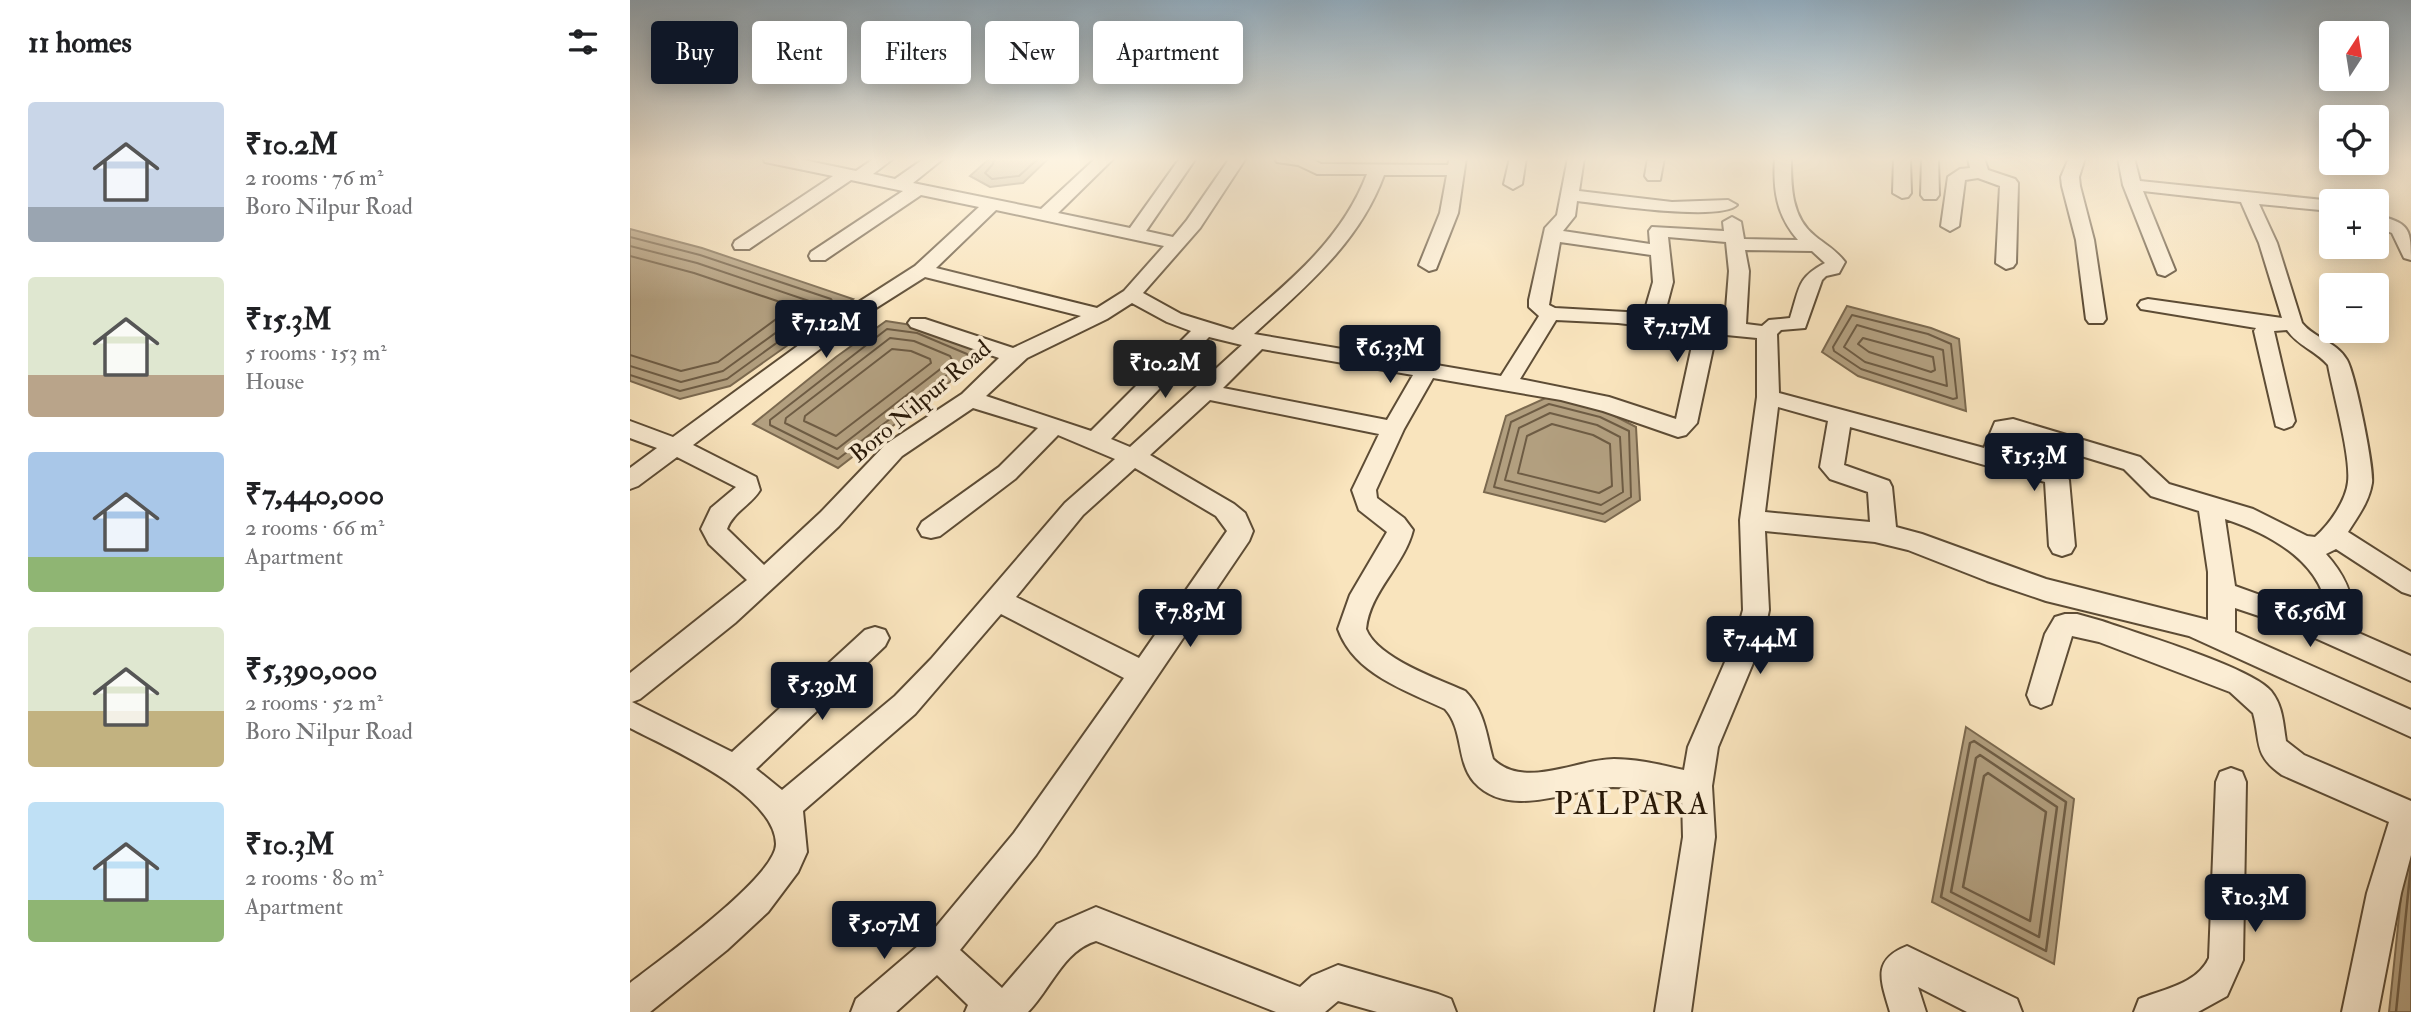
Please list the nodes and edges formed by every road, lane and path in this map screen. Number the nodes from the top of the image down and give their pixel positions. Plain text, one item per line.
1 (804, 205) edge
2 (894, 205) edge
3 (991, 205) edge
4 (992, 205) edge
5 (1055, 205) edge
6 (1155, 205) edge
7 (1207, 205) edge
8 (1363, 205) edge
9 (1449, 205) edge
10 (1568, 205) edge
11 (1657, 205) edge
12 (1682, 205) edge
13 (1728, 205) edge
14 (1785, 205) edge
15 (1953, 205) edge
16 (2008, 205) edge
17 (2076, 205) edge
18 (2140, 205) edge
19 (2251, 205) edge
20 (2389, 213) edge
21 (1045, 215) junction
22 (2411, 216) edge
23 (2389, 225) edge
24 (1950, 226) dead end
25 (1135, 234) junction
26 (1553, 236) junction
27 (1736, 240) junction
28 (1176, 243) junction
29 (742, 244) dead end
30 (1819, 246) junction
31 (1660, 251) junction
32 (2411, 254) edge
33 (818, 256) dead end
34 (2006, 263) dead end
35 (1429, 265) dead end
36 (922, 270) junction
37 (2165, 270) dead end
38 (1131, 295) junction
39 (2148, 305) dead end
40 (1550, 314) junction
41 (1100, 315) junction
42 (2096, 319) dead end
43 (1652, 321) junction
44 (918, 323) dead end
45 (2283, 324) junction
46 (1707, 326) junction
47 (1735, 329) junction
48 (1204, 330) junction
49 (1767, 332) junction
50 (1247, 340) junction
51 (1016, 356) junction
52 (1427, 369) junction
53 (1507, 383) junction
54 (1206, 392) junction
55 (1768, 397) junction
56 (970, 399) junction
57 (1840, 417) junction
58 (2284, 421) dead end
59 (1054, 425) junction
60 (630, 429) edge
61 (1393, 429) junction
62 (1095, 441) junction
63 (677, 447) junction
64 (1991, 457) junction
65 (1131, 459) junction
66 (630, 480) edge
67 (2210, 506) junction
68 (1752, 520) junction
69 (931, 529) dead end
70 (2332, 534) junction
71 (1884, 535) junction
72 (2062, 546) dead end
73 (2303, 546) junction
74 (764, 580) junction
75 (2411, 585) edge
76 (2224, 593) junction
77 (998, 600) junction
78 (2338, 635) junction
79 (875, 638) dead end
80 (2221, 638) junction
81 (2411, 669) edge
82 (1143, 674) junction
83 (630, 690) edge
84 (2041, 695) dead end
85 (630, 713) edge
86 (2411, 724) edge
87 (735, 769) junction
88 (2231, 782) dead end
89 (1697, 786) junction
90 (784, 813) junction
91 (2411, 816) edge
92 (937, 952) junction
93 (630, 1005) edge
94 (988, 1008) edge
95 (1304, 1011) edge
96 (869, 1012) edge
97 (1438, 1012) edge
98 (1673, 1012) edge
99 (1908, 1012) edge
100 (2004, 1012) edge
101 (2152, 1012) edge
102 (2360, 1012) edge

1 - 29 street
2 - 33 street
3 - 36 street
4 - 21 street
5 - 21 street
6 - 25 street
7 - 28 street, Boro Nilpur Road
8 - 50 street
9 - 35 street
10 - 26 street
11 - 12 street
13 - 27 street
14 - 30 street
15 - 24 street
16 - 34 street
17 - 42 street
18 - 37 street
19 - 45 street
20 - 22 street
21 - 25 street
23 - 32 street
25 - 28 street
26 - 31 street
26 - 40 street
27 - 30 street
27 - 31 street
27 - 47 street
28 - 38 street, Boro Nilpur Road
30 - 49 street
31 - 43 street
36 - 41 street
36 - 63 street
38 - 41 street, Boro Nilpur Road
38 - 48 street
39 - 45 street
40 - 43 street
40 - 53 street
41 - 51 street, Boro Nilpur Road
43 - 46 street
44 - 51 street
45 - 58 street
45 - 70 street
46 - 47 street
46 - 53 street
47 - 49 street
48 - 50 street
48 - 62 street
49 - 55 street
50 - 52 street
50 - 54 street
51 - 56 street, Boro Nilpur Road
52 - 53 street
52 - 61 street
54 - 61 street
54 - 65 street
55 - 57 street
55 - 68 street
56 - 59 street
56 - 74 street, Boro Nilpur Road
57 - 64 street
57 - 71 street
59 - 62 street
59 - 69 street
60 - 63 street
61 - 89 street
62 - 65 street
63 - 66 street
63 - 74 street
64 - 67 street
64 - 72 street
65 - 77 street
65 - 82 street
67 - 73 street
67 - 76 street
68 - 71 street
68 - 89 street
70 - 73 street
70 - 75 street
71 - 80 street
73 - 78 street
74 - 83 street, Boro Nilpur Road
76 - 78 street
76 - 80 street
77 - 82 street
77 - 90 street
78 - 81 street
79 - 87 street
80 - 86 street
82 - 92 street
84 - 91 street
85 - 87 street
87 - 90 street
88 - 101 street
89 - 98 street
90 - 93 street
91 - 102 street
92 - 94 street
92 - 96 street
94 - 95 street
95 - 97 street
99 - 100 street

